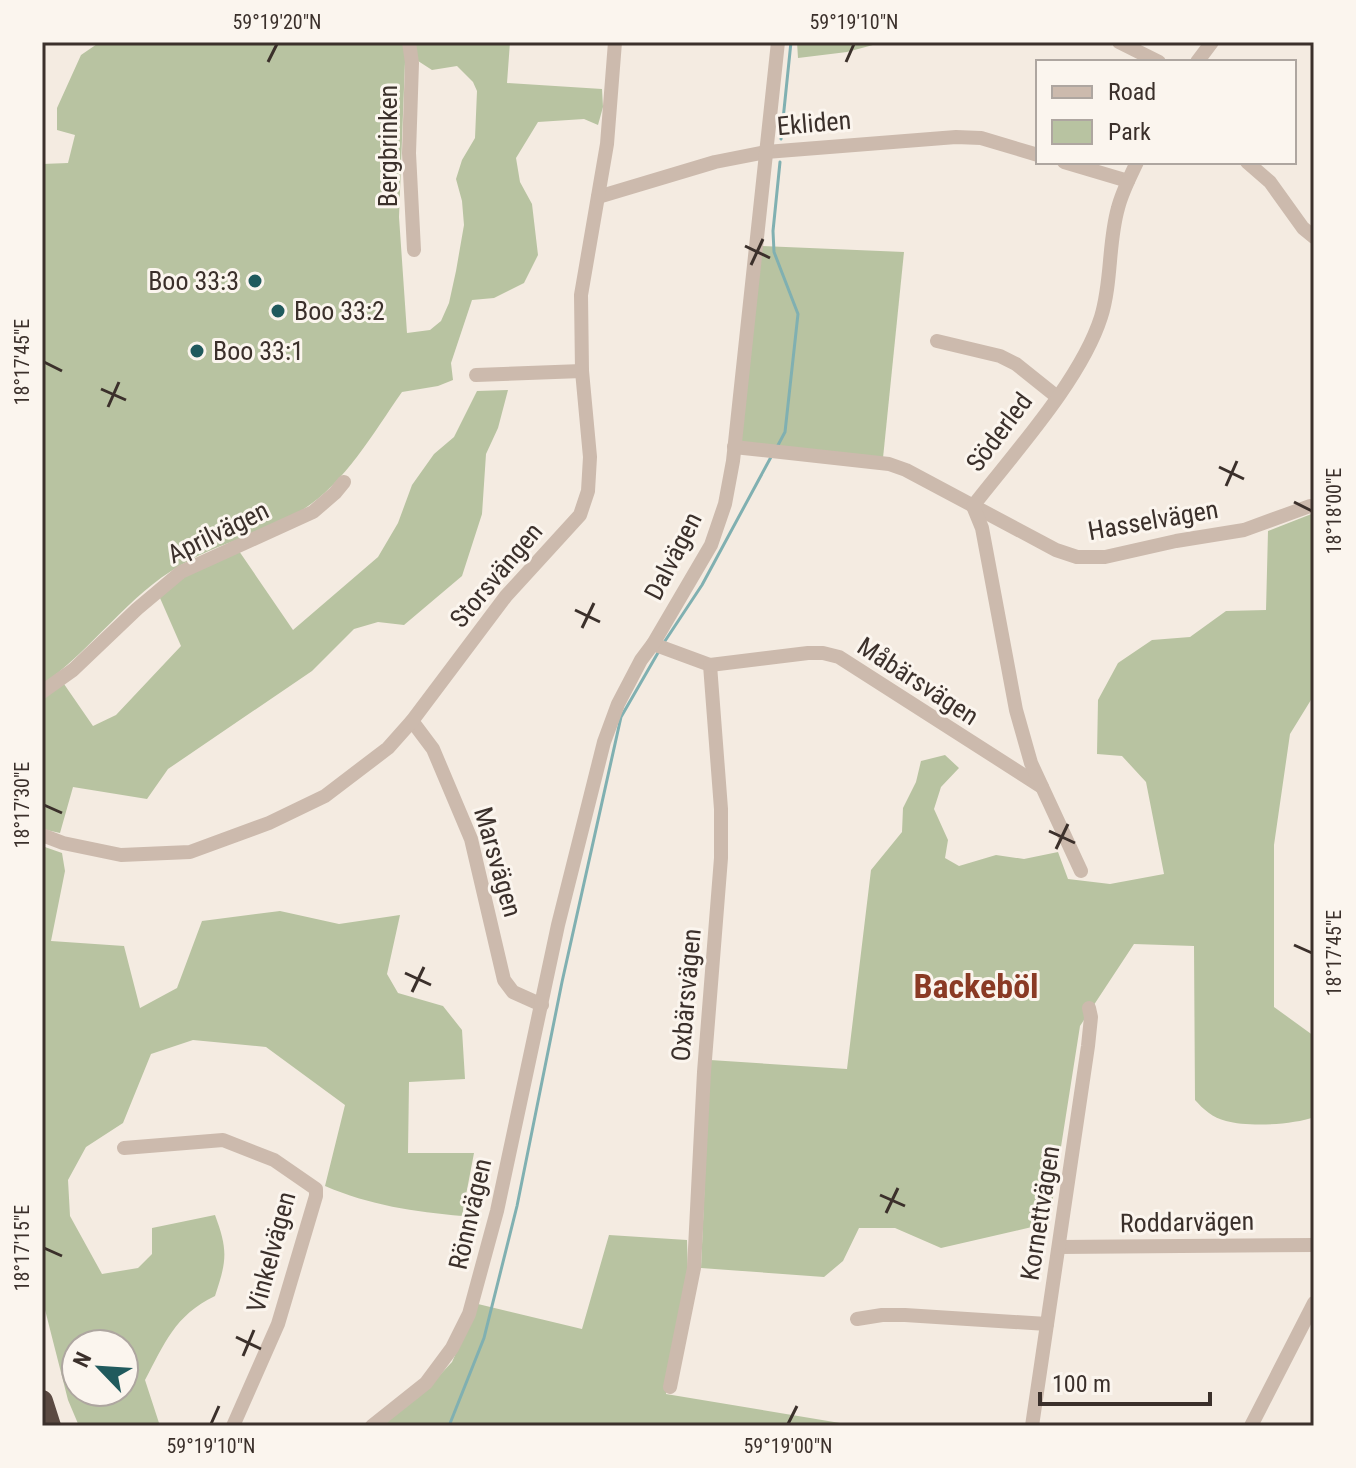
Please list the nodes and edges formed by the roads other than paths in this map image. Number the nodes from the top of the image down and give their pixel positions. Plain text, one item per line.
1 (409, 42) edge
2 (615, 42) edge
3 (778, 42) edge
4 (1119, 42) edge
5 (1212, 42) edge
6 (1155, 60) edge
7 (1198, 60) edge
8 (766, 152) junction
9 (1036, 154) edge
10 (1071, 164) edge
11 (1136, 164) edge
12 (1249, 164) edge
13 (1128, 181) junction
14 (598, 197) junction
15 (1314, 237) edge
16 (414, 250) dead end
17 (937, 341) dead end
18 (582, 371) junction
19 (476, 375) dead end
20 (1056, 396) junction
21 (734, 447) junction
22 (344, 482) dead end
23 (973, 506) junction
24 (1310, 506) dead end
25 (653, 644) junction
26 (710, 665) junction
27 (42, 692) edge
28 (412, 721) junction
29 (1042, 787) junction
30 (42, 835) edge
31 (1081, 871) dead end
32 (548, 977) joint
33 (542, 1005) junction
34 (1089, 1008) dead end
35 (124, 1148) dead end
36 (1314, 1245) edge
37 (1060, 1247) junction
38 (1314, 1303) edge
39 (857, 1319) dead end
40 (1047, 1324) junction
41 (670, 1387) dead end
42 (42, 1401) edge
43 (50, 1426) edge
44 (233, 1426) edge
45 (372, 1426) edge
46 (1032, 1426) edge
47 (1251, 1426) edge

1 - 16 street, Bergbrinken
2 - 14 street, Storsvängen
3 - 8 street, Dalvägen
4 - 6 street
5 - 7 street
8 - 9 street, Ekliden
8 - 14 street, Ekliden
8 - 21 street, Dalvägen
10 - 13 street
11 - 13 street, Söderled
12 - 15 street
13 - 20 street, Söderled
14 - 18 street, Storsvängen
17 - 20 street
18 - 19 street
18 - 28 street, Storsvängen
20 - 23 street, Söderled
21 - 23 street, Hasselvägen
21 - 25 street, Dalvägen
22 - 27 street, Aprilvägen
23 - 24 street, Hasselvägen
23 - 29 street, Söderled
25 - 26 street
25 - 32 street, Dalvägen
26 - 29 street, Måbärsvägen
26 - 41 street, Oxbärsvägen
28 - 30 street, Storsvängen
28 - 33 street, Marsvägen
29 - 31 street, Söderled
32 - 33 street, Rönnvägen
33 - 45 street, Rönnvägen
34 - 37 street, Kornettvägen
35 - 44 street, Vinkelvägen
36 - 37 street, Roddarvägen
37 - 40 street, Kornettvägen
38 - 47 street
39 - 40 street
40 - 46 street, Kornettvägen
42 - 43 highway

